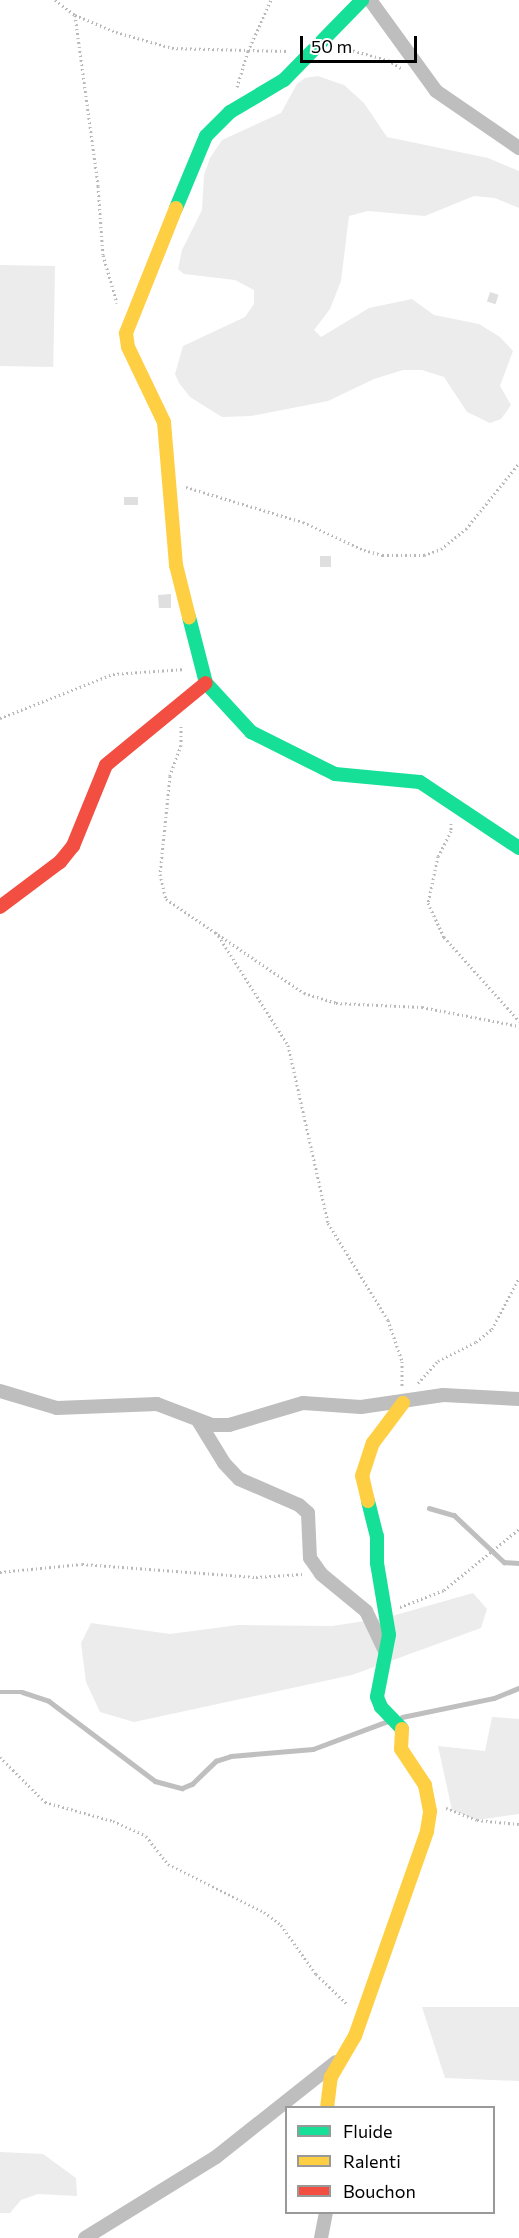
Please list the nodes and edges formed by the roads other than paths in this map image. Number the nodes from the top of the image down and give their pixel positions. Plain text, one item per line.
1 (362, 0) edge
2 (370, 0) edge
3 (519, 148) edge
4 (206, 683) junction
5 (519, 848) edge
6 (0, 907) edge
7 (0, 1391) edge
8 (519, 1399) edge
9 (402, 1403) junction
10 (199, 1422) junction
11 (385, 1652) junction
12 (336, 2062) junction
13 (327, 2106) edge
14 (327, 2214) edge
15 (85, 2238) edge
16 (321, 2238) edge

1 - 4 street
2 - 3 street
4 - 5 street
4 - 6 street
7 - 10 street
8 - 9 street
9 - 10 street
9 - 11 street
10 - 11 street
11 - 12 street
12 - 13 street
12 - 15 street
14 - 16 street

